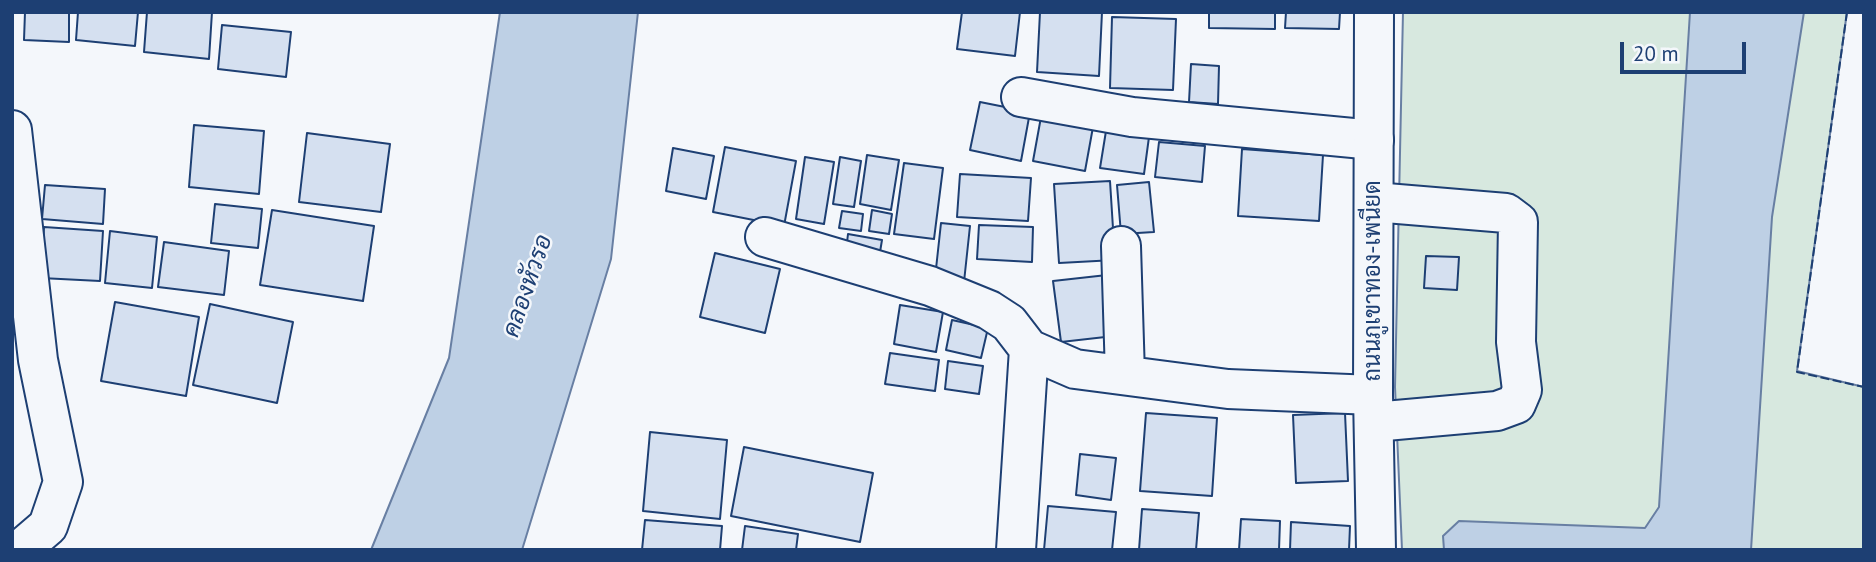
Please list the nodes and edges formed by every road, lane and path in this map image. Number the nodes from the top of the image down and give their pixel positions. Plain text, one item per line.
1 (1374, 12) edge
2 (1021, 97) dead end
3 (12, 130) edge
4 (1374, 140) junction
5 (1374, 202) junction
6 (765, 237) dead end
7 (1121, 246) dead end
8 (1029, 349) junction
9 (1125, 375) junction
10 (1373, 408) junction
11 (20, 550) edge
12 (1016, 550) edge
13 (1376, 550) edge

1 - 4 street, ถนนภูเขาทอง-เพนียด
2 - 4 street
3 - 11 street
4 - 5 street, ถนนภูเขาทอง-เพนียด
5 - 10 street, ถนนภูเขาทอง-เพนียด
5 - 10 street
6 - 8 street
7 - 9 street
8 - 9 street
8 - 12 street
9 - 10 street
10 - 13 street, ถนนภูเขาทอง-เพนียด

